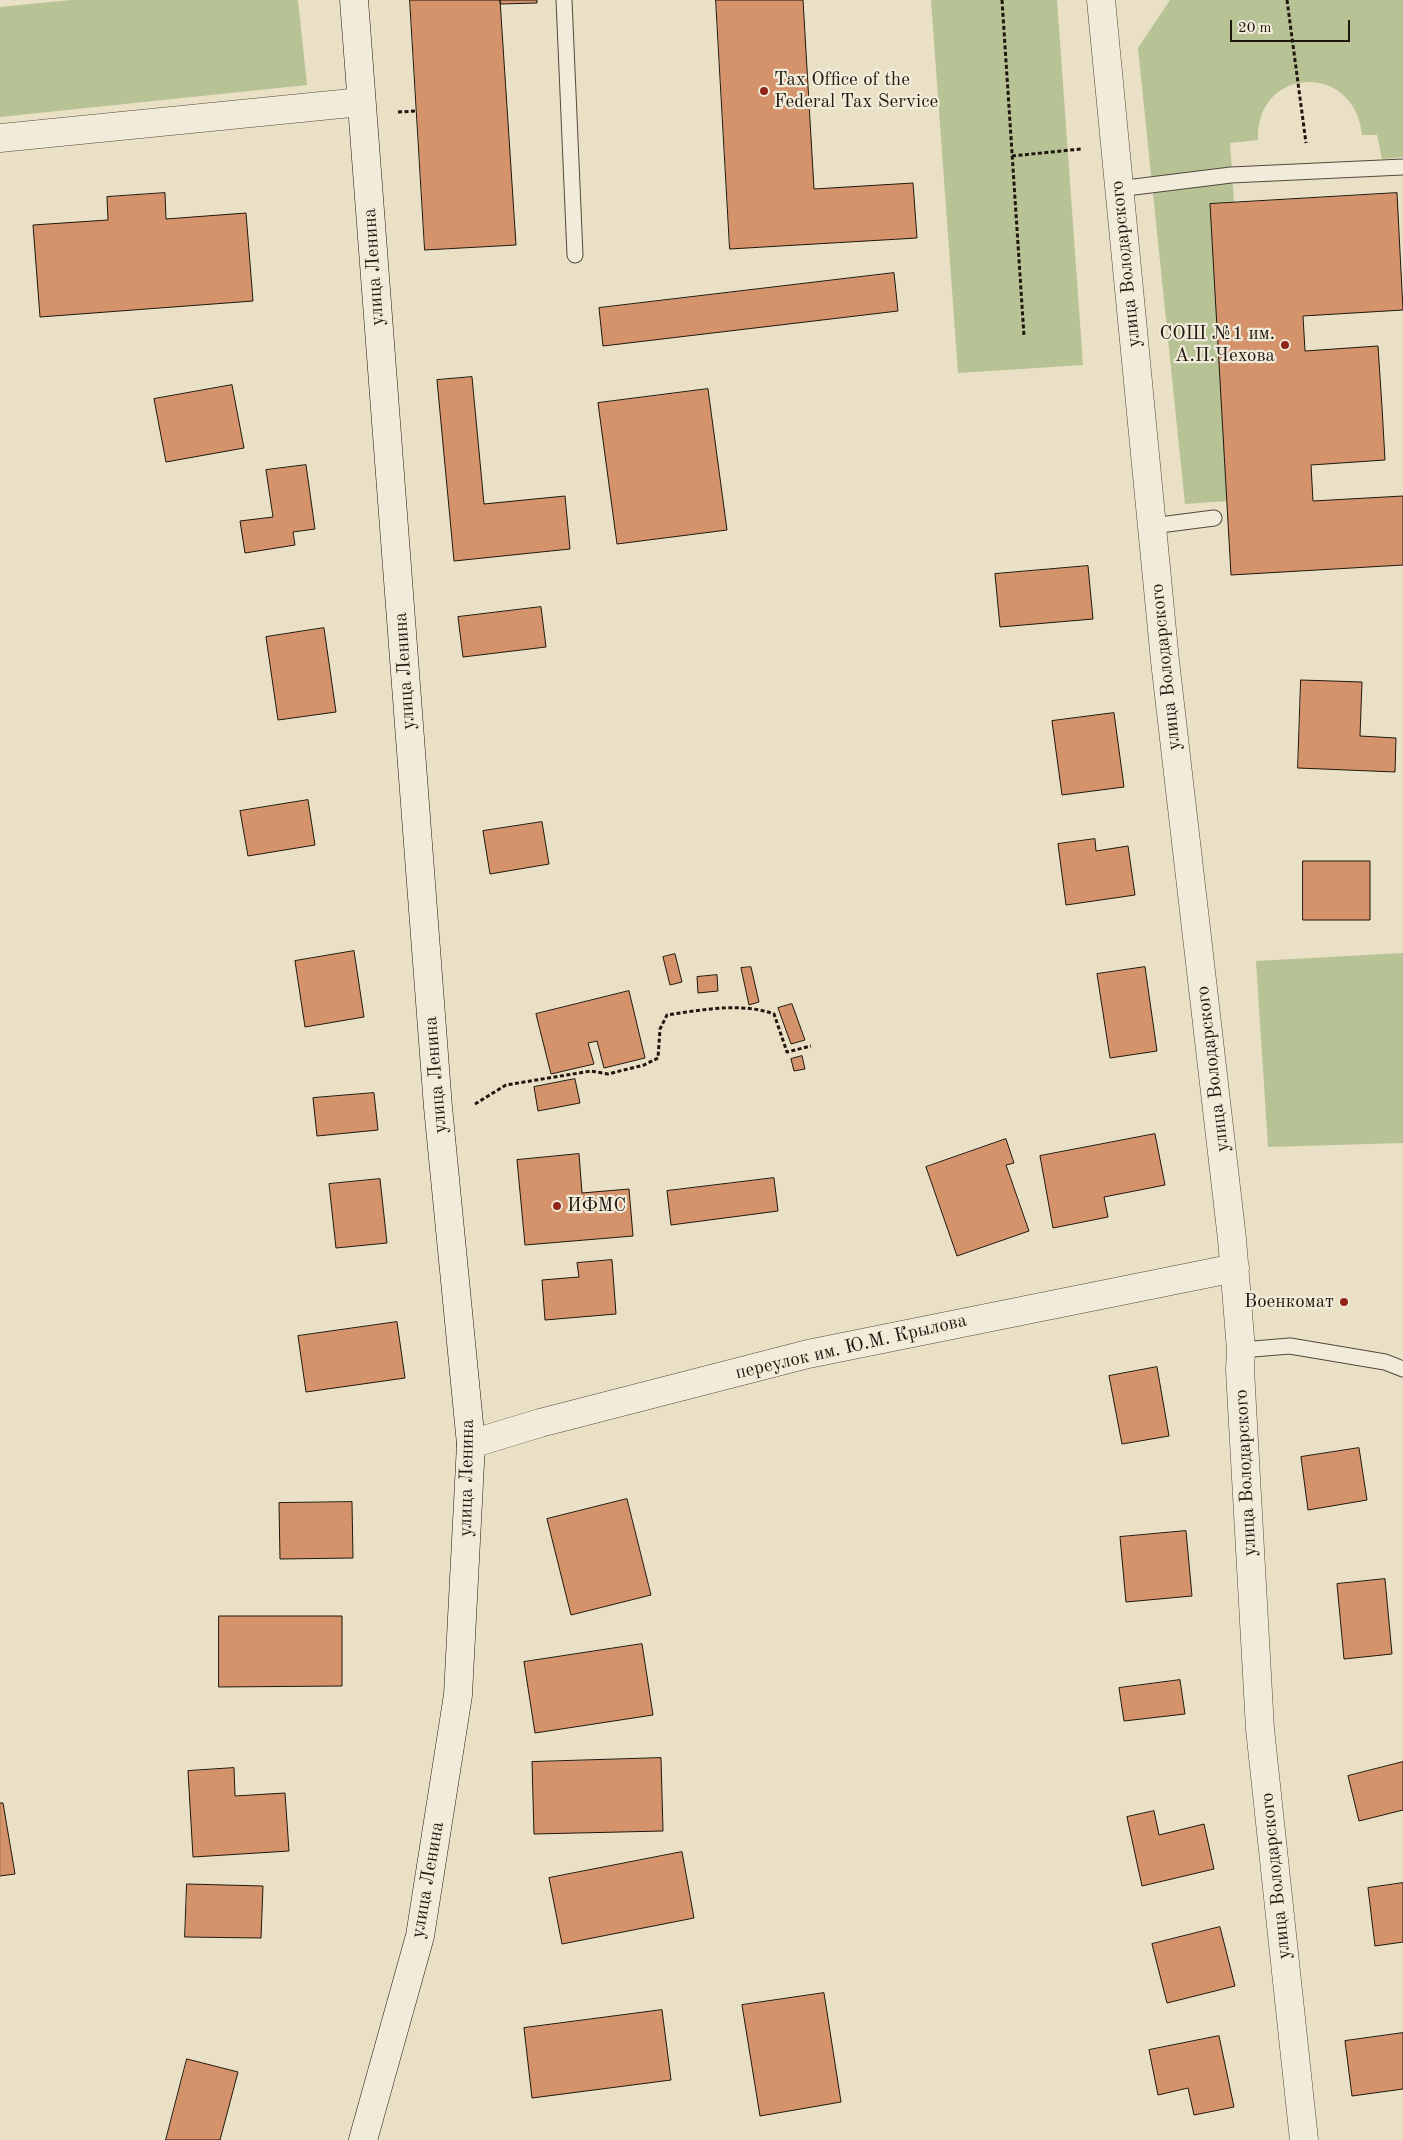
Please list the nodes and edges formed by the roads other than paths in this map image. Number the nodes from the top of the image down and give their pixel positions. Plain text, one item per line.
1 (354, 0) edge
2 (564, 0) edge
3 (1101, 0) edge
4 (361, 102) junction
5 (0, 138) edge
6 (1403, 167) edge
7 (1118, 189) junction
8 (575, 255) dead end
9 (1214, 518) dead end
10 (1152, 526) junction
11 (1234, 1268) junction
12 (1242, 1350) junction
13 (1403, 1369) edge
14 (471, 1444) junction
15 (363, 2140) edge
16 (1304, 2140) edge

1 - 4 street, улица Ленина
2 - 8 lane
3 - 7 street, улица Володарского
4 - 5 street
4 - 14 street, улица Ленина
6 - 7 lane
7 - 10 street, улица Володарского
9 - 10 lane
10 - 11 street, улица Володарского
11 - 12 street, улица Володарского
11 - 14 street, переулок им. Ю.М. Крылова
12 - 13 lane
12 - 16 street, улица Володарского
14 - 15 street, улица Ленина

